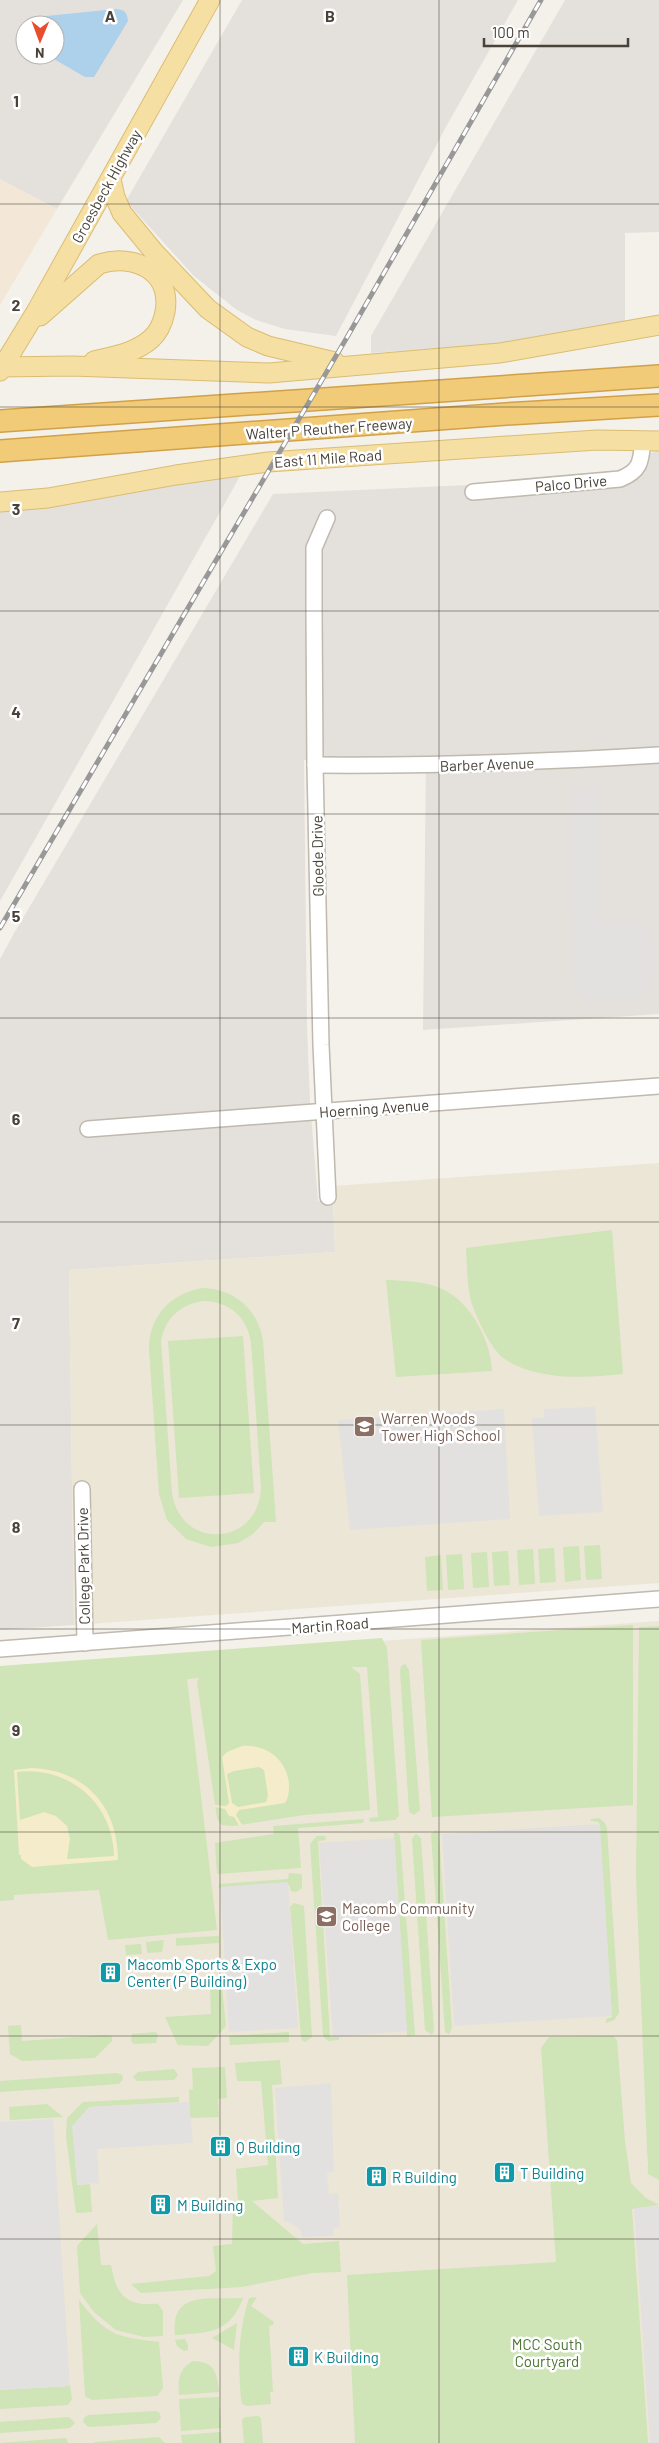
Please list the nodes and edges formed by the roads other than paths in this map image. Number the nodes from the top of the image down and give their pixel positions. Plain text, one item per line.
1 (210, 0) edge
2 (111, 179) junction
3 (659, 325) edge
4 (27, 327) junction
5 (72, 366) junction
6 (350, 366) junction
7 (1, 368) edge
8 (659, 376) edge
9 (659, 405) edge
10 (0, 421) edge
11 (651, 441) edge
12 (0, 451) edge
13 (473, 492) dead end
14 (0, 502) edge
15 (327, 518) dead end
16 (659, 754) edge
17 (315, 765) junction
18 (659, 1086) edge
19 (323, 1112) junction
20 (88, 1130) dead end
21 (328, 1197) dead end
22 (82, 1489) dead end
23 (659, 1600) edge
24 (85, 1643) junction
25 (0, 1649) edge

1 - 2 main road, Groesbeck Highway
2 - 4 main road, Groesbeck Highway
2 - 6 main road
3 - 6 main road
4 - 5 main road
4 - 7 main road, Groesbeck Highway
5 - 6 main road
5 - 7 main road
8 - 10 highway, Walter P Reuther Freeway
9 - 12 highway, Walter P Reuther Freeway
11 - 13 street, Palco Drive
11 - 14 main road, East 11 Mile Road
15 - 17 street, Gloede Drive
16 - 17 street, Barber Avenue
17 - 19 street, Gloede Drive
18 - 19 street, Hoerning Avenue
19 - 20 street, Hoerning Avenue
19 - 21 street, Gloede Drive
22 - 24 street, College Park Drive
23 - 24 street, Martin Road
24 - 25 street, Martin Road

